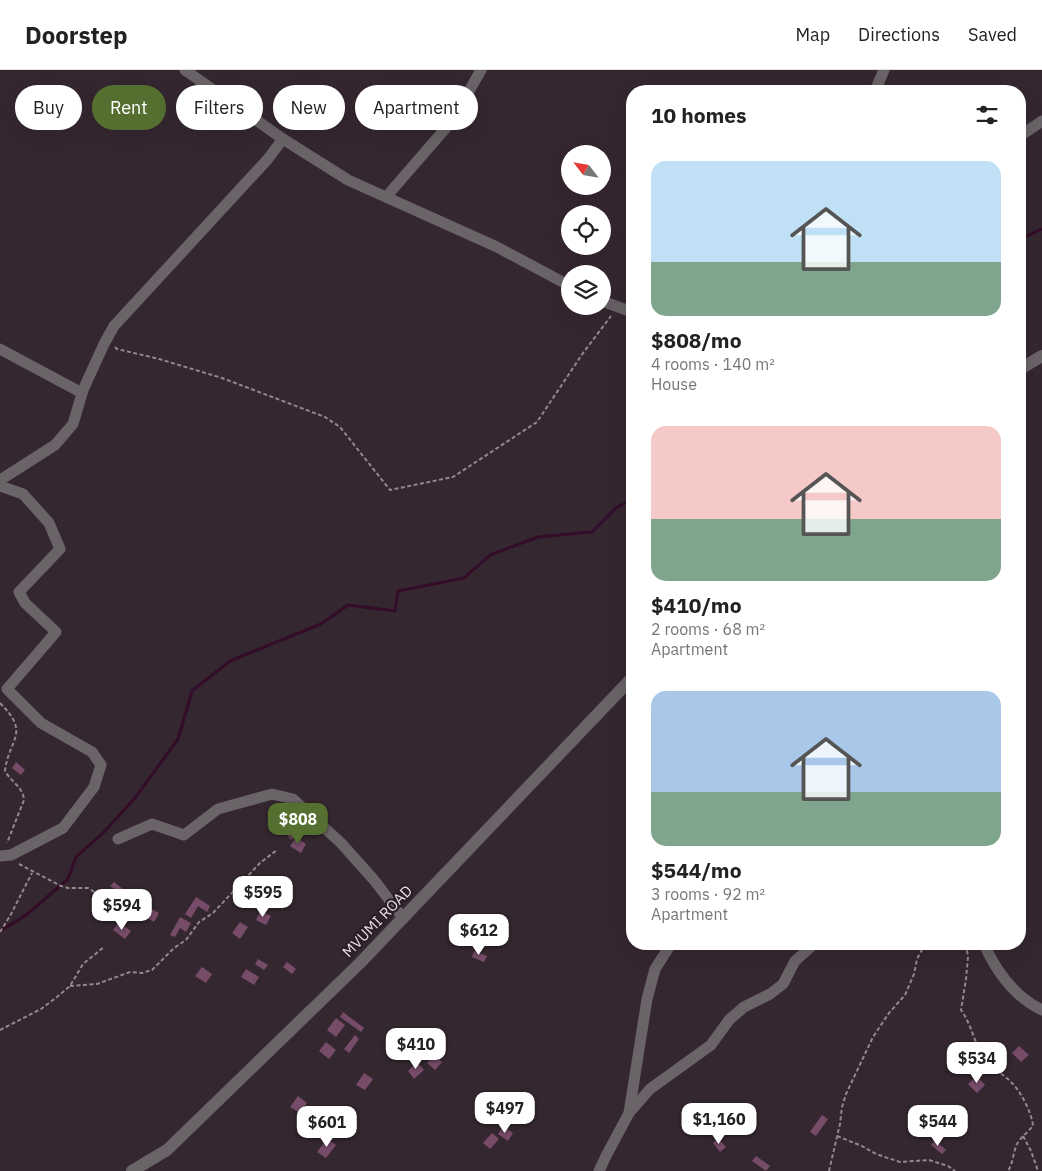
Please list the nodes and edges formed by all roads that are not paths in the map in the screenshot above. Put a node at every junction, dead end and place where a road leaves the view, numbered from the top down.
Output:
1 (185, 70) edge
2 (481, 70) edge
3 (884, 70) edge
4 (878, 85) edge
5 (1042, 121) edge
6 (1026, 132) edge
7 (283, 139) junction
8 (386, 197) junction
9 (561, 281) edge
10 (611, 304) edge
11 (626, 310) edge
12 (0, 349) edge
13 (1042, 356) edge
14 (1026, 365) edge
15 (82, 393) junction
16 (0, 480) edge
17 (0, 486) edge
18 (626, 684) edge
19 (118, 840) dead end
20 (2, 852) edge
21 (403, 918) junction
22 (667, 950) edge
23 (807, 950) edge
24 (987, 950) edge
25 (1042, 1010) edge
26 (629, 1113) junction
27 (132, 1171) edge
28 (599, 1171) edge

1 - 7 street
2 - 8 street
3 - 4 street
5 - 6 street
7 - 8 street
7 - 15 street
8 - 9 street
10 - 11 street
12 - 15 street
13 - 14 street
15 - 16 street
17 - 20 street
18 - 21 street, MVUMI ROAD
19 - 21 street
21 - 27 street, MVUMI ROAD
22 - 26 street
23 - 26 street
24 - 25 street
26 - 28 street

